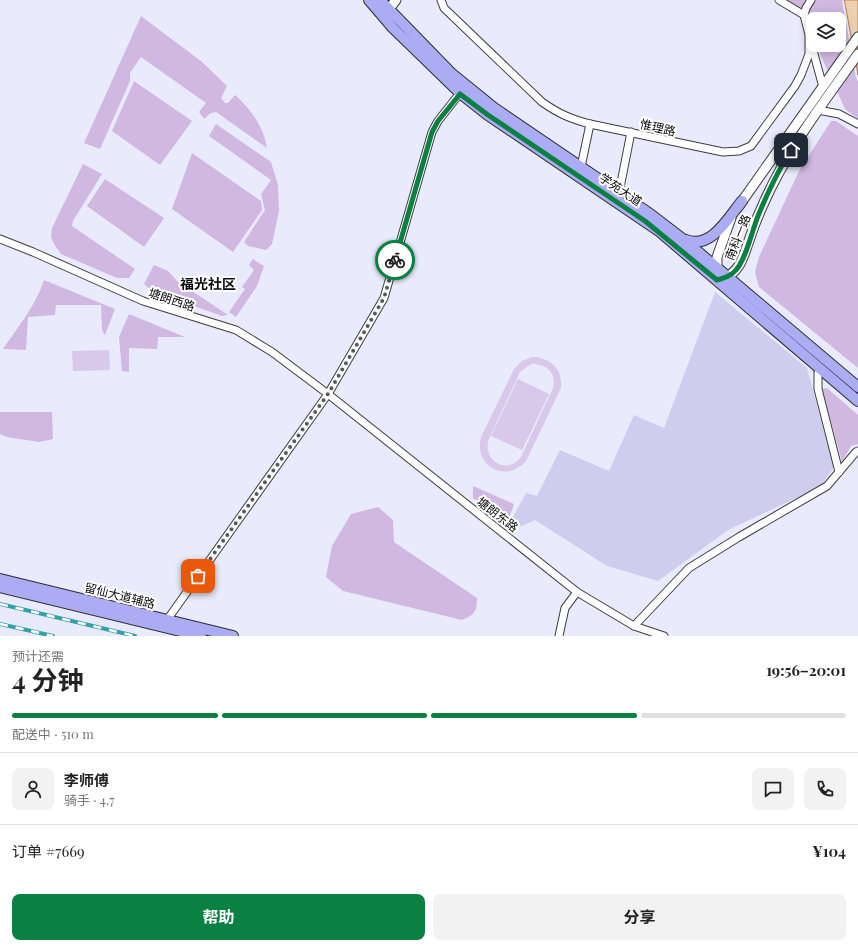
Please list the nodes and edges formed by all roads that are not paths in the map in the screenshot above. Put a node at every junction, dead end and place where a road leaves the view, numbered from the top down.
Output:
1 (369, 0) edge
2 (396, 0) edge
3 (441, 0) edge
4 (779, 0) edge
5 (812, 0) edge
6 (382, 6) edge
7 (804, 15) junction
8 (806, 23) edge
9 (858, 37) edge
10 (808, 52) edge
11 (814, 52) edge
12 (858, 54) edge
13 (824, 85) junction
14 (460, 94) junction
15 (818, 110) junction
16 (590, 124) junction
17 (858, 124) edge
18 (631, 132) junction
19 (581, 168) junction
20 (619, 193) junction
21 (742, 201) junction
22 (0, 239) edge
23 (684, 240) junction
24 (717, 267) junction
25 (728, 276) junction
26 (717, 280) junction
27 (820, 368) junction
28 (858, 387) edge
29 (328, 394) junction
30 (858, 401) edge
31 (858, 451) edge
32 (839, 472) junction
33 (0, 579) edge
34 (0, 587) edge
35 (577, 592) junction
36 (167, 620) junction
37 (634, 626) junction
38 (201, 636) edge
39 (233, 636) edge
40 (559, 636) edge
41 (664, 636) edge

1 - 6 main road, 学苑大道
2 - 6 street
3 - 16 street, 惟理路
4 - 7 street
5 - 7 street
6 - 14 main road, 学苑大道
6 - 19 main road, 学苑大道
7 - 8 street, 惟理路
9 - 13 street, 南科一路
10 - 18 street, 惟理路
11 - 13 street
12 - 15 street, 南科一路
13 - 21 street, 南科一路
14 - 26 main road, 学苑大道
14 - 29 street
15 - 17 street
15 - 25 street, 南科一路
16 - 18 street, 惟理路
16 - 19 street
18 - 20 street
19 - 20 main road, 学苑大道
20 - 23 main road, 学苑大道
21 - 23 main road
21 - 24 street, 南科一路
22 - 29 street, 塘朗西路
23 - 24 main road, 学苑大道
24 - 25 main road, 学苑大道
24 - 26 street, 南科一路
25 - 26 street, 南科一路
25 - 28 main road, 学苑大道
26 - 27 main road, 学苑大道
27 - 30 main road, 学苑大道
27 - 32 street
29 - 35 street, 塘朗东路
29 - 36 street
31 - 32 street
32 - 37 street
33 - 36 main road, 留仙大道辅路
34 - 38 main road, 留仙大道辅路
35 - 37 street, 塘朗东路
35 - 40 street
36 - 39 main road, 留仙大道辅路
37 - 41 street, 塘朗东路

